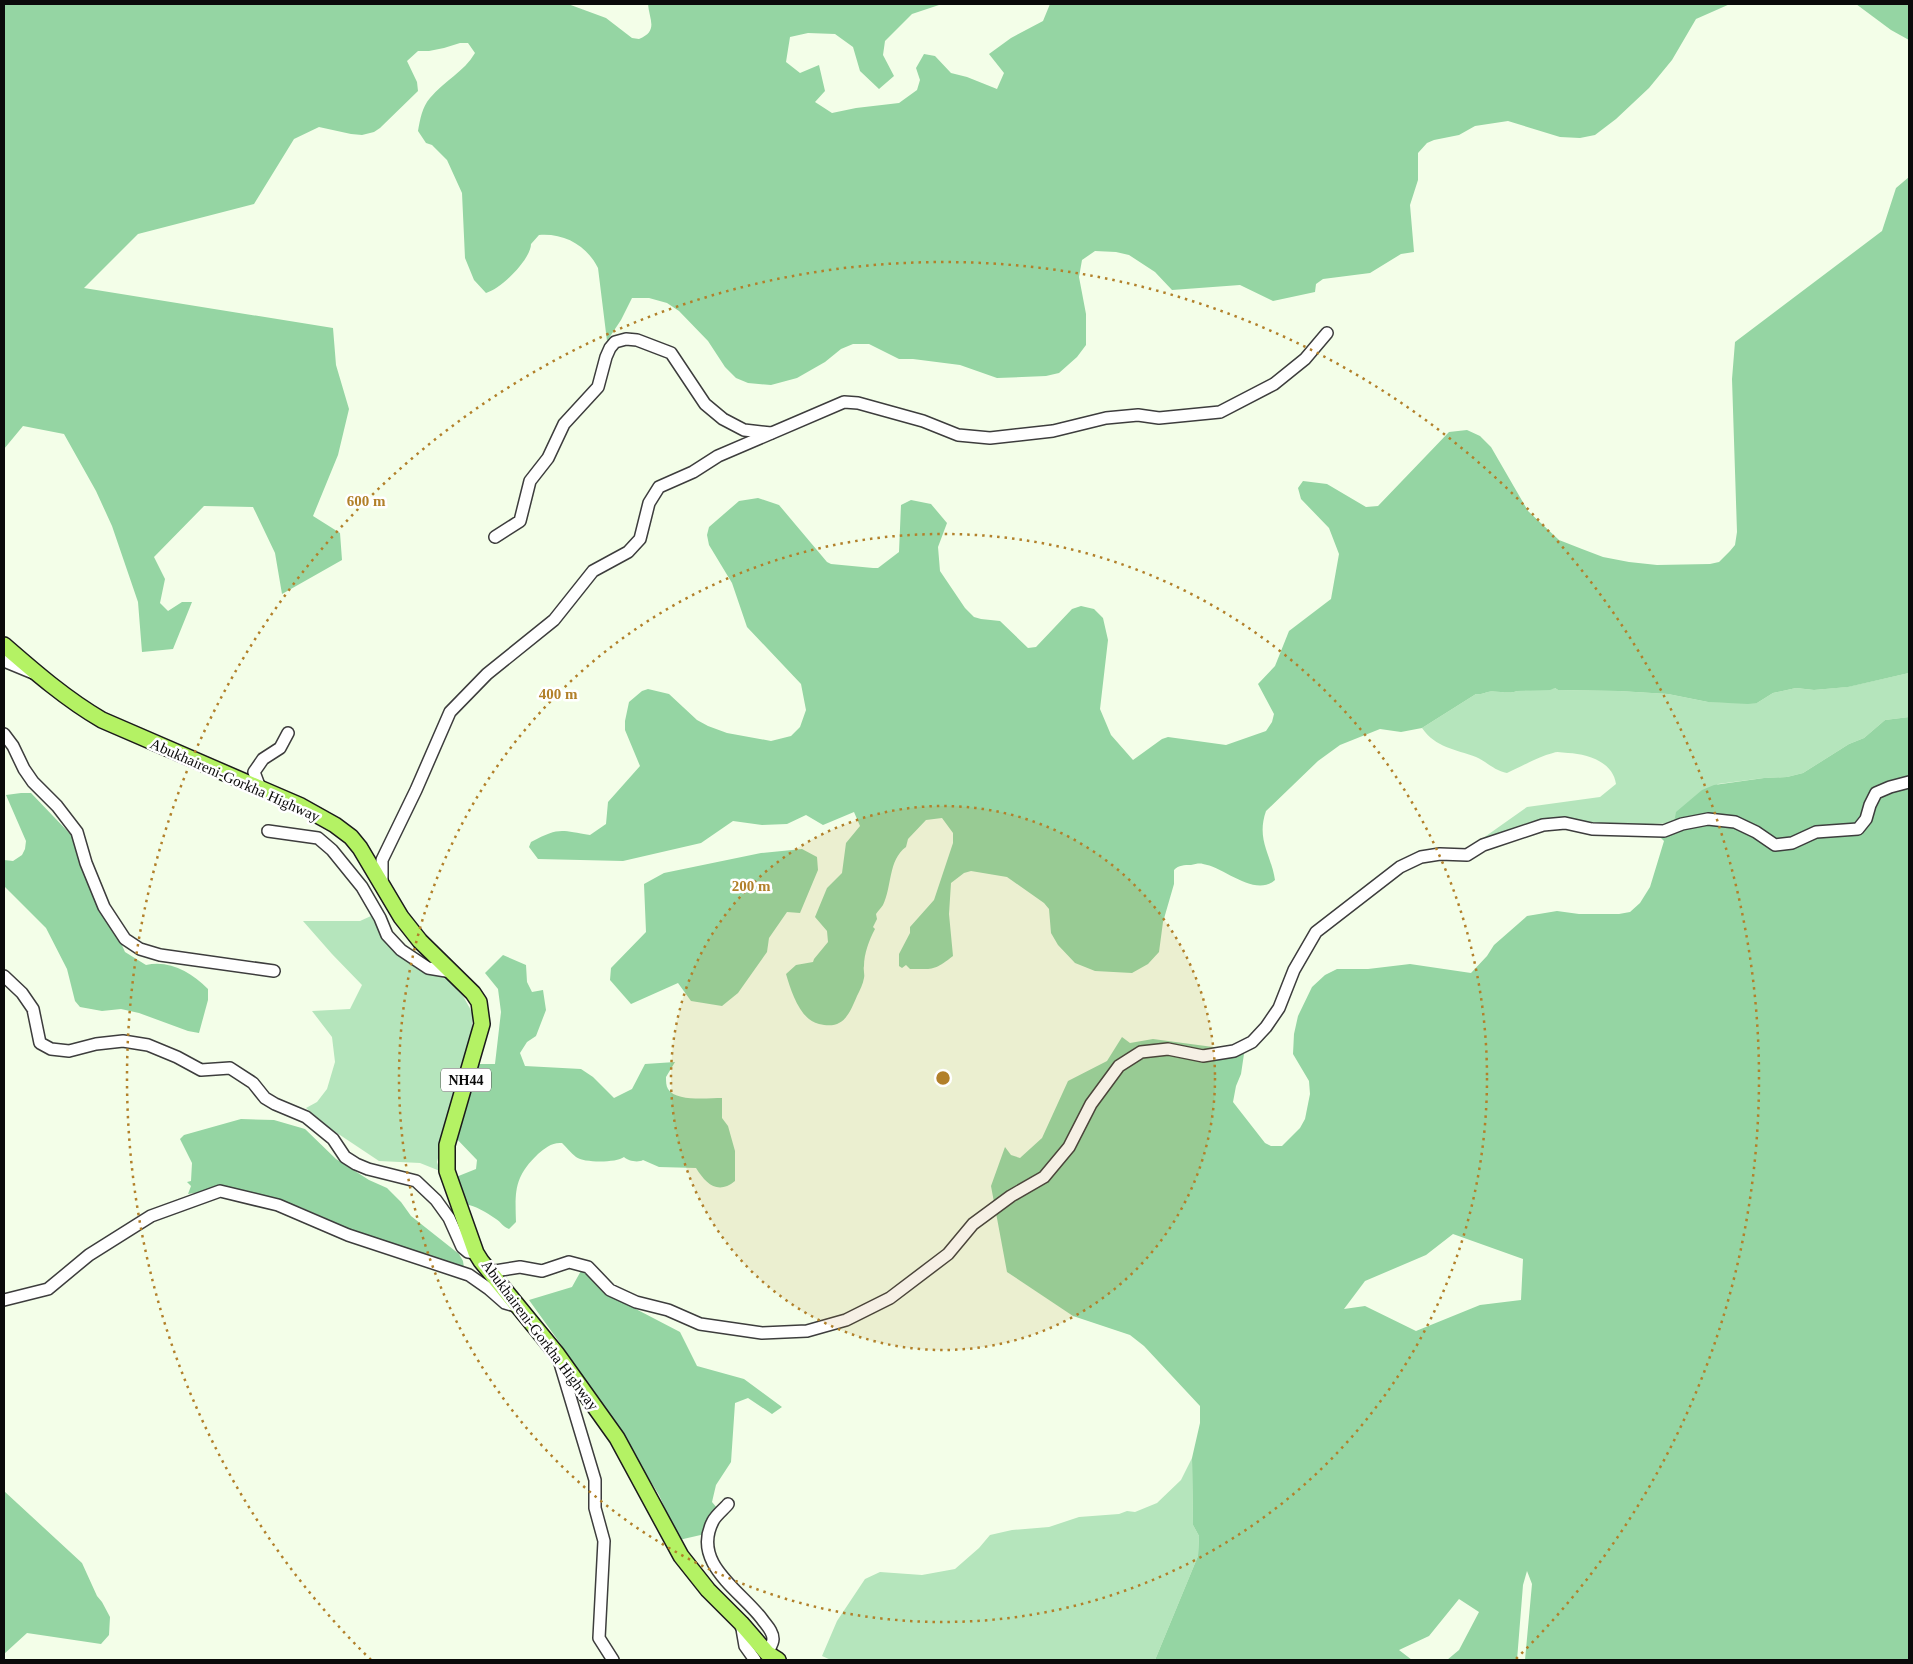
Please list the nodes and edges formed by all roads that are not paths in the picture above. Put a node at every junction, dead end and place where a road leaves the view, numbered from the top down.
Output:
1 (1327, 333) dead end
2 (771, 433) junction
3 (495, 537) dead end
4 (4, 645) edge
5 (4, 661) edge
6 (37, 674) junction
7 (288, 733) dead end
8 (4, 734) edge
9 (1909, 782) edge
10 (260, 788) junction
11 (268, 831) dead end
12 (382, 886) junction
13 (274, 971) dead end
14 (453, 972) junction
15 (4, 976) edge
16 (476, 1253) junction
17 (489, 1272) junction
18 (4, 1300) edge
19 (519, 1307) junction
20 (557, 1354) junction
21 (728, 1504) dead end
22 (767, 1658) edge
23 (614, 1660) edge

1 - 2 street
2 - 3 street
2 - 12 street
4 - 6 main road, Abukhaireni-Gorkha Highway / NH44
5 - 6 street
6 - 10 main road, Abukhaireni-Gorkha Highway / NH44
7 - 10 street
8 - 13 street
9 - 17 street
10 - 12 main road, Abukhaireni-Gorkha Highway / NH44
11 - 14 street
12 - 14 main road, Abukhaireni-Gorkha Highway / NH44
14 - 16 main road, Abukhaireni-Gorkha Highway / NH44
15 - 16 street
16 - 17 main road, Abukhaireni-Gorkha Highway / NH44
17 - 19 main road, Abukhaireni-Gorkha Highway / NH44
18 - 19 street
19 - 20 main road, Abukhaireni-Gorkha Highway / NH44
20 - 22 main road, Abukhaireni-Gorkha Highway / NH44
20 - 23 street
21 - 22 street

